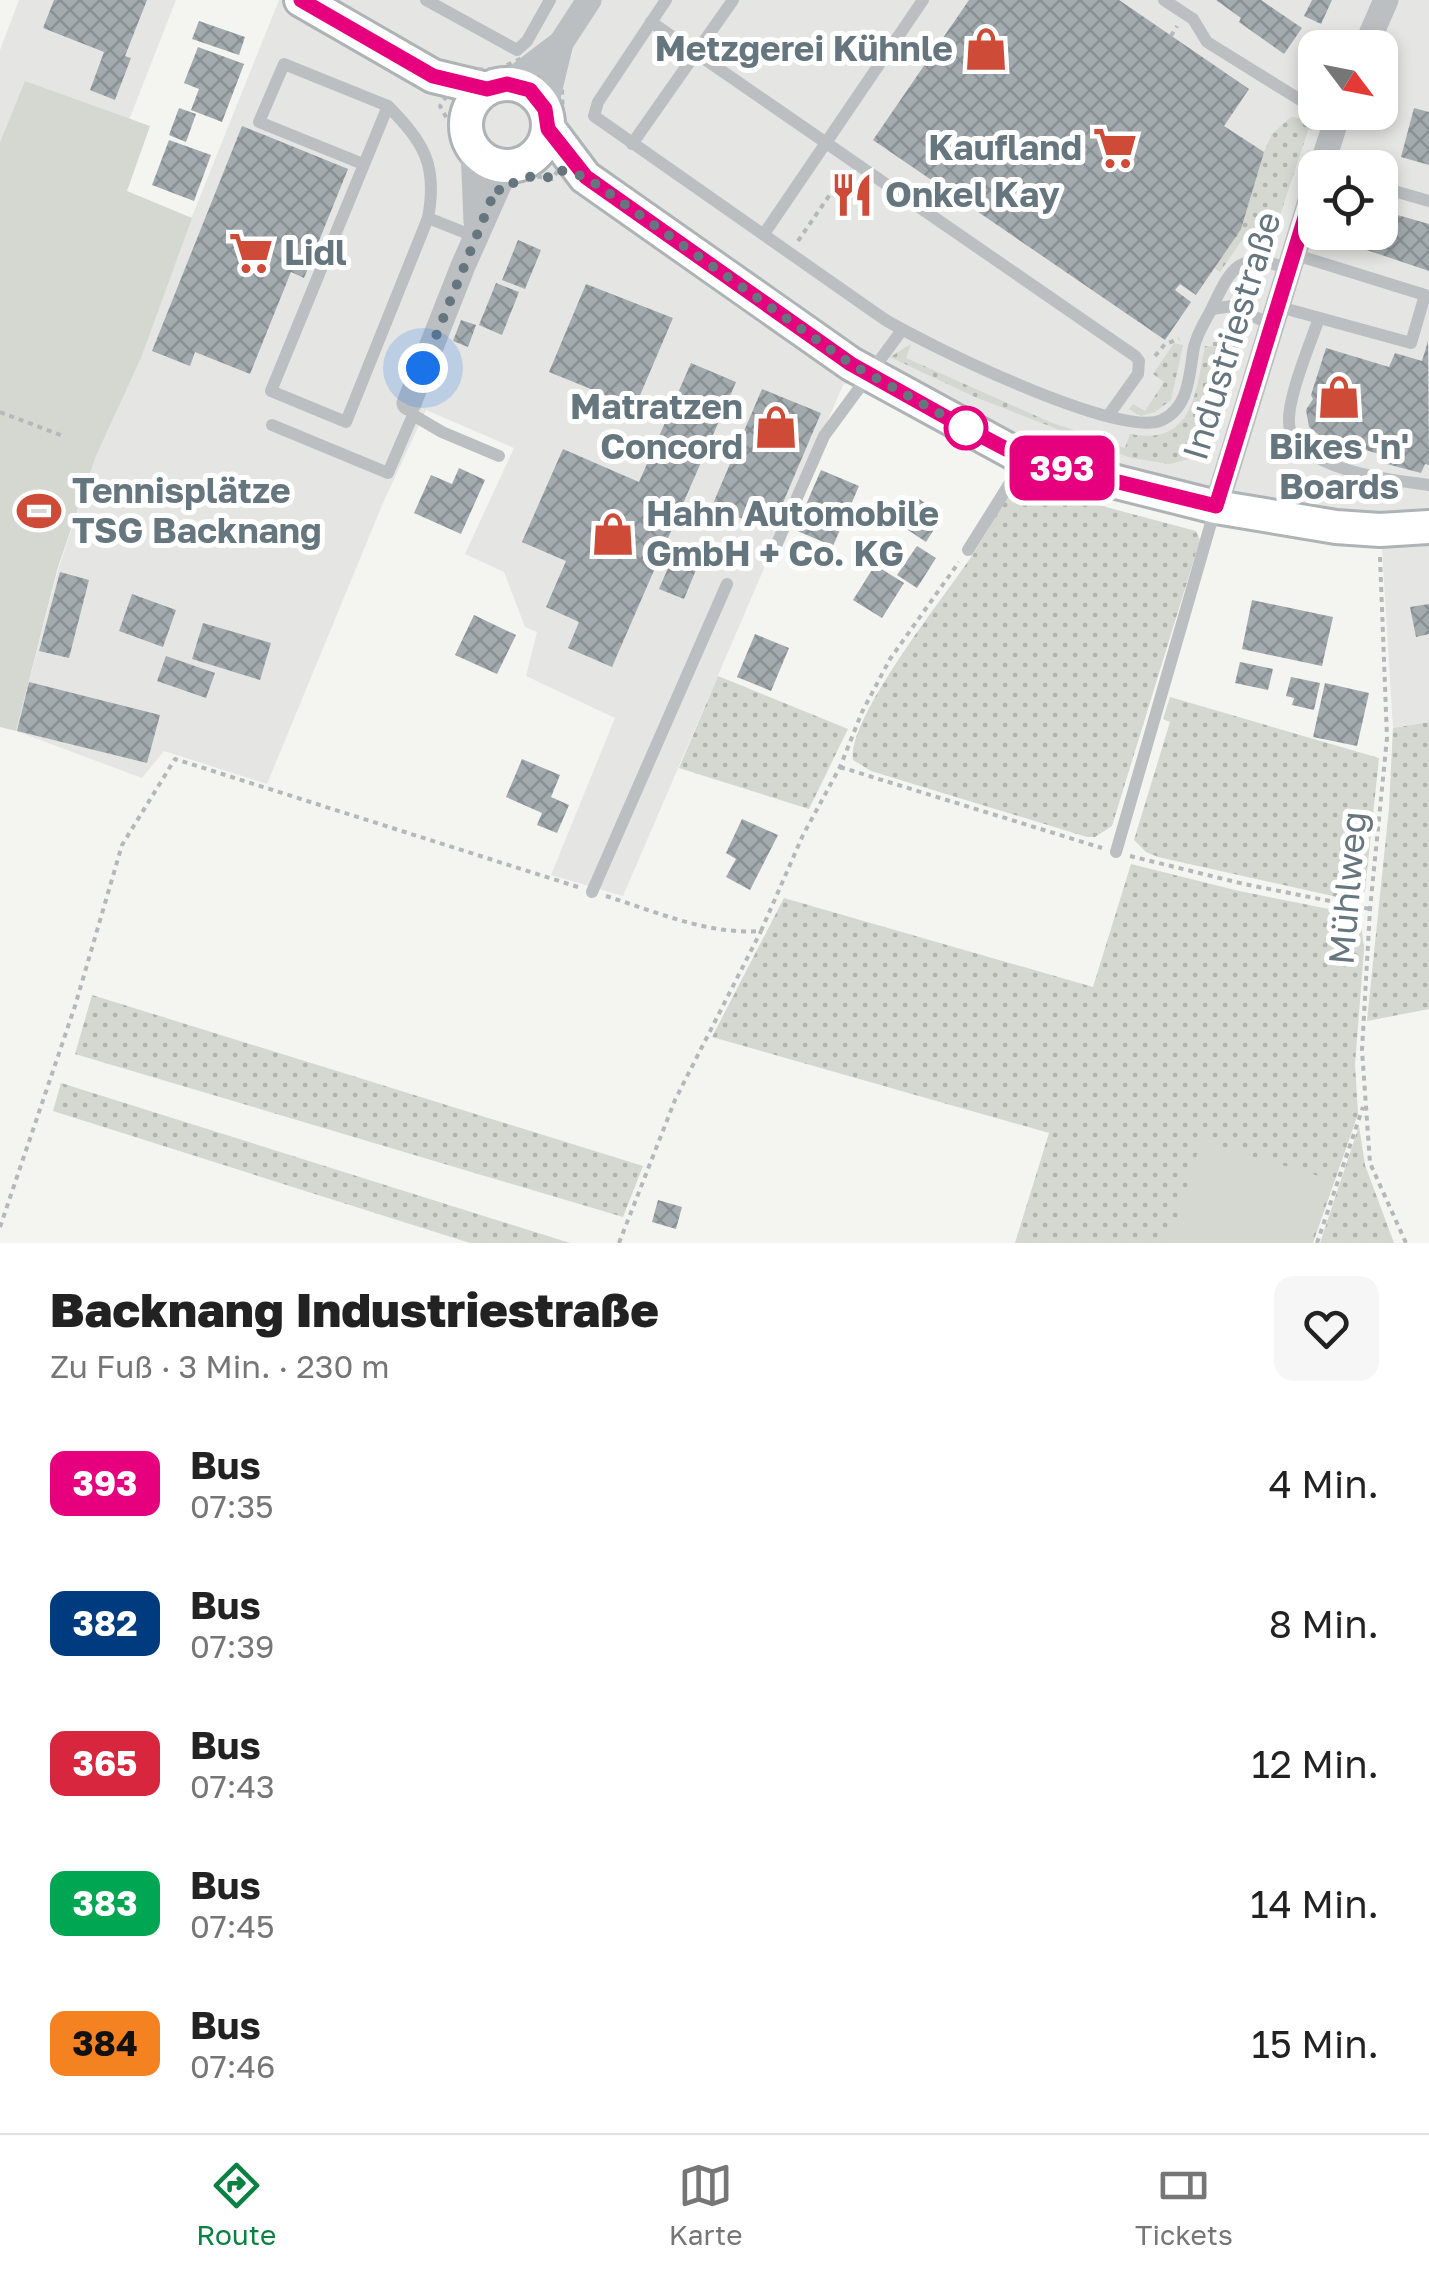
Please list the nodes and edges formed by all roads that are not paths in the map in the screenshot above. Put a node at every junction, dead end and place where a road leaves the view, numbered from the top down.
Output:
1 (302, 0) edge
2 (426, 0) edge
3 (550, 0) edge
4 (589, 0) edge
5 (666, 0) edge
6 (733, 0) edge
7 (923, 0) edge
8 (1164, 0) edge
9 (1386, 0) edge
10 (652, 22) junction
11 (1372, 30) edge
12 (695, 54) junction
13 (545, 95) junction
14 (1298, 96) edge
15 (467, 100) junction
16 (388, 106) junction
17 (632, 144) junction
18 (826, 144) junction
19 (363, 164) junction
20 (571, 167) junction
21 (501, 175) junction
22 (1398, 192) edge
23 (1429, 201) edge
24 (428, 218) junction
25 (764, 234) junction
26 (476, 237) junction
27 (1298, 237) edge
28 (1290, 262) junction
29 (1212, 308) junction
30 (1273, 315) junction
31 (1319, 318) junction
32 (902, 330) junction
33 (870, 374) junction
34 (411, 408) junction
35 (1108, 416) junction
36 (272, 425) dead end
37 (499, 456) dead end
38 (1025, 459) junction
39 (1429, 485) edge
40 (1216, 506) junction
41 (1429, 526) edge
42 (968, 550) road end
43 (772, 555) dead end
44 (727, 584) dead end
45 (1116, 852) road end
46 (592, 892) road end

1 - 15 street
2 - 3 lane
4 - 13 street
5 - 10 lane
6 - 12 lane
7 - 18 lane
8 - 14 lane
9 - 11 street
10 - 12 lane
10 - 17 lane
12 - 17 lane
12 - 18 lane
13 - 15 street
13 - 20 street
13 - 21 street
15 - 21 street
16 - 19 lane
16 - 19 lane
16 - 24 lane
17 - 25 lane
18 - 25 lane
18 - 35 lane
19 - 24 lane
20 - 21 street
20 - 33 street
21 - 26 street
22 - 23 lane
24 - 26 lane
25 - 32 lane
26 - 34 street
27 - 28 street, Industriestraße
28 - 29 lane
28 - 30 street, Industriestraße
28 - 31 lane
29 - 30 lane
29 - 35 lane
30 - 31 lane
30 - 40 street, Industriestraße
31 - 39 lane
32 - 33 lane
32 - 35 lane
33 - 38 street
33 - 43 lane
34 - 36 lane
34 - 37 lane
38 - 40 street
38 - 42 lane
40 - 41 street
40 - 45 lane
44 - 46 lane

